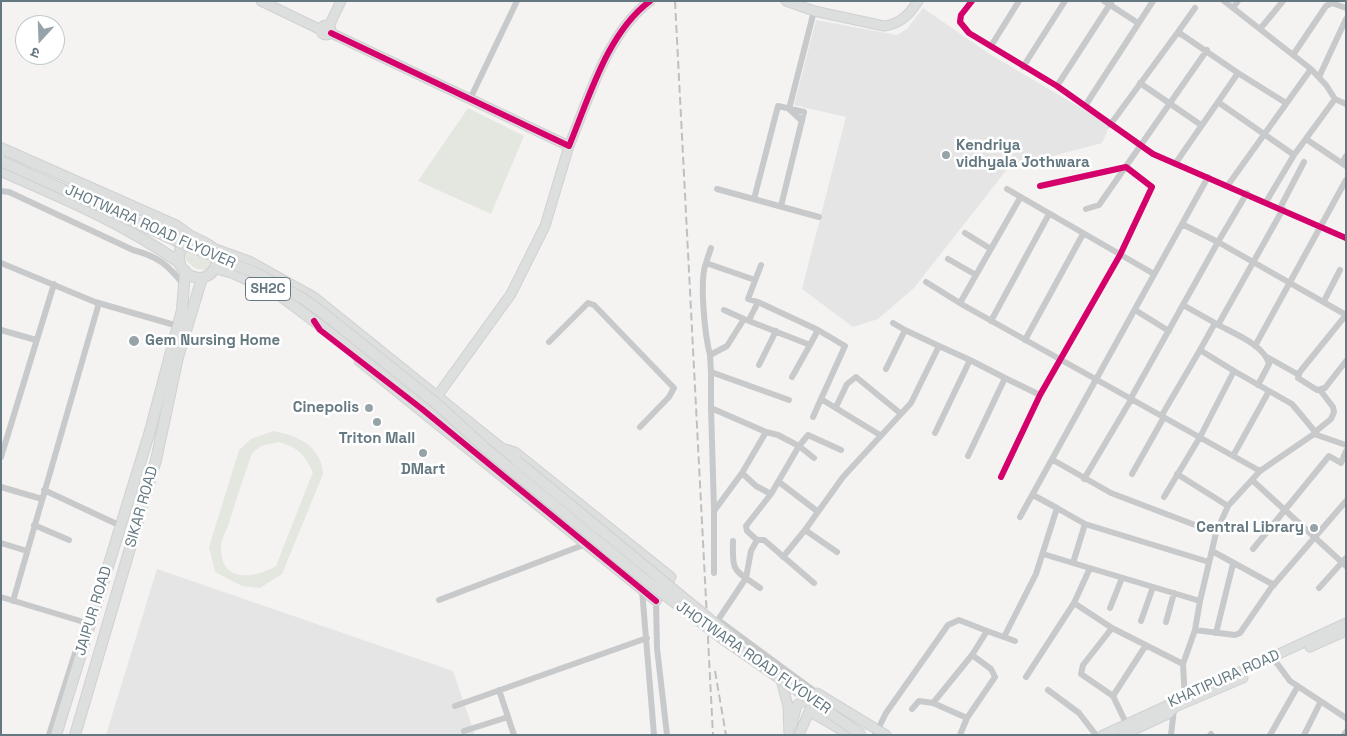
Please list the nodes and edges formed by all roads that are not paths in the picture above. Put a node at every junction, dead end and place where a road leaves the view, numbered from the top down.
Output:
1 (260, 1) edge
2 (340, 1) edge
3 (517, 1) edge
4 (650, 1) edge
5 (786, 1) edge
6 (918, 1) edge
7 (972, 1) edge
8 (1019, 1) edge
9 (1065, 1) edge
10 (1153, 1) edge
11 (1224, 1) edge
12 (1238, 1) edge
13 (1283, 1) edge
14 (1108, 3) edge
15 (1195, 8) dead end
16 (1233, 8) junction
17 (1346, 8) edge
18 (814, 11) junction
19 (1346, 19) edge
20 (1138, 23) junction
21 (327, 29) junction
22 (1260, 29) junction
23 (1178, 32) junction
24 (990, 46) junction
25 (1207, 50) junction
26 (1293, 55) junction
27 (1023, 66) junction
28 (1311, 69) junction
29 (1238, 73) junction
30 (1319, 77) junction
31 (1140, 83) junction
32 (1056, 86) junction
33 (470, 99) junction
34 (1335, 99) junction
35 (1218, 102) junction
36 (1168, 103) junction
37 (1286, 104) junction
38 (1346, 104) edge
39 (1085, 106) junction
40 (789, 108) junction
41 (1110, 125) junction
42 (1201, 125) junction
43 (1264, 135) junction
44 (1306, 139) junction
45 (1140, 145) junction
46 (569, 146) junction
47 (1, 148) edge
48 (1294, 155) junction
49 (1346, 156) edge
50 (1, 160) edge
51 (1304, 162) dead end
52 (1175, 164) junction
53 (1344, 164) edge
54 (1126, 167) junction
55 (1, 171) edge
56 (1208, 177) junction
57 (1346, 180) edge
58 (1228, 185) junction
59 (1040, 186) dead end
60 (717, 189) dead end
61 (1007, 189) dead end
62 (1, 191) edge
63 (1247, 193) junction
64 (1020, 198) junction
65 (754, 199) junction
66 (1266, 202) junction
67 (781, 206) junction
68 (1282, 208) junction
69 (1086, 210) dead end
70 (1049, 214) junction
71 (819, 217) dead end
72 (1182, 224) junction
73 (1322, 226) junction
74 (965, 233) dead end
75 (1083, 234) junction
76 (1345, 236) edge
77 (196, 239) junction
78 (1218, 242) junction
79 (711, 248) dead end
80 (214, 249) junction
81 (991, 250) junction
82 (1120, 255) junction
83 (948, 259) dead end
84 (1252, 262) junction
85 (1, 263) edge
86 (706, 263) junction
87 (761, 265) dead end
88 (182, 267) junction
89 (215, 268) junction
90 (1340, 270) dead end
91 (1154, 274) junction
92 (976, 275) junction
93 (202, 278) junction
94 (755, 280) junction
95 (926, 282) dead end
96 (1289, 283) junction
97 (54, 284) junction
98 (184, 285) junction
99 (1324, 301) junction
100 (758, 302) junction
101 (98, 303) junction
102 (960, 303) junction
103 (1184, 305) junction
104 (724, 310) dead end
105 (1135, 310) junction
106 (1346, 315) edge
107 (747, 319) junction
108 (314, 321) junction
109 (991, 321) junction
110 (893, 323) dead end
111 (1216, 324) junction
112 (178, 326) junction
113 (1, 330) edge
114 (818, 330) junction
115 (905, 330) junction
116 (776, 331) junction
117 (1169, 331) junction
118 (36, 340) junction
119 (1025, 340) junction
120 (549, 342) dead end
121 (810, 345) junction
122 (939, 346) junction
123 (1255, 346) junction
124 (1200, 350) junction
125 (710, 355) junction
126 (1265, 356) junction
127 (970, 360) junction
128 (1060, 360) junction
129 (1346, 361) edge
130 (759, 365) dead end
131 (886, 369) dead end
132 (1234, 371) junction
133 (711, 372) junction
134 (1298, 375) junction
135 (792, 377) dead end
136 (1004, 378) junction
137 (1097, 380) junction
138 (1258, 385) junction
139 (1320, 390) junction
140 (1269, 391) junction
141 (438, 395) junction
142 (1040, 395) junction
143 (1131, 398) junction
144 (821, 399) junction
145 (789, 400) dead end
146 (836, 407) junction
147 (711, 408) junction
148 (900, 413) junction
149 (1163, 416) junction
150 (813, 417) dead end
151 (640, 427) dead end
152 (766, 432) junction
153 (936, 433) dead end
154 (1316, 433) junction
155 (880, 435) junction
156 (1200, 437) junction
157 (1346, 445) edge
158 (799, 446) junction
159 (484, 447) junction
160 (500, 447) junction
161 (841, 450) dead end
162 (1346, 451) edge
163 (968, 456) dead end
164 (1233, 456) junction
165 (1, 457) edge
166 (814, 458) dead end
167 (1053, 460) junction
168 (1260, 472) junction
169 (742, 473) junction
170 (1132, 474) dead end
171 (1177, 474) junction
172 (1001, 477) dead end
173 (1084, 479) junction
174 (1252, 480) junction
175 (779, 482) junction
176 (1, 487) edge
177 (44, 490) junction
178 (771, 494) junction
179 (1033, 495) junction
180 (1164, 497) dead end
181 (42, 499) junction
182 (1346, 501) edge
183 (1228, 506) junction
184 (1057, 508) junction
185 (1286, 510) junction
186 (714, 511) junction
187 (817, 511) junction
188 (1020, 517) dead end
189 (1086, 524) junction
190 (34, 525) junction
191 (121, 526) junction
192 (805, 530) junction
193 (1216, 533) junction
194 (1315, 536) junction
195 (70, 540) dead end
196 (757, 540) junction
197 (733, 541) dead end
198 (1, 543) edge
199 (586, 544) junction
200 (1253, 549) dead end
201 (27, 551) junction
202 (1212, 551) junction
203 (837, 552) dead end
204 (1043, 554) junction
205 (783, 557) junction
206 (1072, 562) junction
207 (1209, 562) junction
208 (1345, 562) edge
209 (1233, 564) junction
210 (1090, 568) junction
211 (714, 573) dead end
212 (746, 578) junction
213 (1122, 578) junction
214 (814, 583) dead end
215 (1274, 585) junction
216 (1153, 587) junction
217 (760, 588) dead end
218 (1319, 588) dead end
219 (642, 590) junction
220 (1174, 593) junction
221 (1, 597) edge
222 (439, 600) dead end
223 (13, 601) junction
224 (656, 601) junction
225 (1200, 601) junction
226 (1074, 603) junction
227 (1110, 608) dead end
228 (1141, 621) dead end
229 (1166, 622) dead end
230 (87, 623) junction
231 (1346, 623) edge
232 (1112, 628) junction
233 (1194, 630) junction
234 (987, 631) junction
235 (1346, 631) edge
236 (1216, 633) junction
237 (1004, 637) junction
238 (647, 638) junction
239 (1015, 640) dead end
240 (1146, 645) junction
241 (657, 648) junction
242 (647, 650) junction
243 (972, 655) junction
244 (1276, 662) junction
245 (1183, 664) junction
246 (1026, 677) dead end
247 (782, 680) junction
248 (1298, 686) junction
249 (499, 690) junction
250 (1048, 690) dead end
251 (813, 696) junction
252 (1113, 696) junction
253 (1186, 701) junction
254 (933, 703) junction
255 (1320, 703) junction
256 (455, 706) dead end
257 (1170, 708) junction
258 (912, 709) dead end
259 (809, 711) junction
260 (508, 718) junction
261 (967, 718) junction
262 (1346, 718) edge
263 (1126, 723) junction
264 (464, 730) dead end
265 (789, 733) edge
266 (875, 733) edge
267 (50, 735) edge
268 (56, 735) edge
269 (75, 735) edge
270 (514, 735) edge
271 (654, 735) edge
272 (667, 735) edge
273 (799, 735) edge
274 (850, 735) edge
275 (862, 735) edge
276 (886, 735) edge
277 (960, 735) edge
278 (1096, 735) edge
279 (1102, 735) edge
280 (1112, 735) edge
281 (1123, 735) edge
282 (1171, 735) edge
283 (1270, 735) edge
284 (1304, 735) edge

1 - 21 street
2 - 21 street
3 - 33 street
4 - 46 street
5 - 18 street
6 - 18 street
7 - 24 street
8 - 24 street
9 - 27 street
10 - 20 street
11 - 16 street
12 - 16 street
13 - 22 street
14 - 20 street
14 - 32 street
15 - 23 street
16 - 22 street
17 - 26 street
18 - 40 street
19 - 30 street
20 - 39 street
21 - 33 street
22 - 26 street
23 - 25 street
23 - 31 street
24 - 27 street
25 - 29 street
25 - 36 street
26 - 28 street
27 - 32 street
28 - 30 street
28 - 37 street
29 - 35 street
29 - 37 street
30 - 34 street
31 - 36 street
31 - 41 street
32 - 39 street
33 - 46 street
34 - 38 street
34 - 44 street
35 - 42 street
35 - 43 street
36 - 42 street
36 - 45 street
37 - 43 street
39 - 41 street
40 - 65 street
40 - 67 street
41 - 45 street
42 - 52 street
43 - 48 street
43 - 58 street
44 - 48 street
44 - 53 street
45 - 52 street
45 - 54 street
46 - 141 street
47 - 77 main road
48 - 66 street
49 - 53 street
50 - 159 main road, JHOTWARA ROAD FLYOVER, bridge
51 - 68 street
52 - 56 street
54 - 59 street
54 - 69 street
54 - 82 street
55 - 88 main road
56 - 58 street
56 - 72 street
57 - 73 street
58 - 63 street
60 - 65 street
61 - 64 street
62 - 98 street
63 - 66 street
63 - 78 street
64 - 70 street
64 - 81 street
65 - 67 street
66 - 68 street
67 - 71 street
68 - 73 street
68 - 84 street
70 - 75 street
70 - 109 street
72 - 78 street
72 - 91 street
73 - 76 street
73 - 96 street
74 - 81 street
75 - 82 street
75 - 119 street
77 - 80 main road
77 - 88 main road
78 - 84 street
78 - 103 street
79 - 86 street
80 - 89 main road
80 - 141 main road, JHOTWARA ROAD FLYOVER
81 - 92 street
82 - 91 street
82 - 128 street
83 - 92 street
84 - 96 street
84 - 111 street
85 - 97 street
86 - 94 street
86 - 125 street
87 - 94 street
88 - 93 main road
88 - 98 main road
89 - 93 main road
89 - 108 main road, SH2C
90 - 99 street
91 - 105 street
92 - 102 street
93 - 269 main road, SIKAR ROAD
94 - 100 street
95 - 102 street
96 - 99 street
96 - 123 street
97 - 101 street
97 - 118 street
98 - 112 main road, JAIPUR ROAD
99 - 106 street
100 - 107 street
100 - 114 street
101 - 112 street
101 - 177 street
102 - 109 street
103 - 111 street
103 - 117 street
104 - 107 street
105 - 117 street
105 - 137 street
106 - 134 street
107 - 116 street
107 - 125 street
108 - 159 main road, JHOTWARA ROAD FLYOVER / SH2C
108 - 199 street
109 - 119 street
110 - 115 street
111 - 123 street
111 - 124 street
112 - 191 main road, JAIPUR ROAD
113 - 118 street
114 - 121 street
114 - 144 street
115 - 122 street
115 - 131 street
116 - 121 street
116 - 130 street
117 - 143 street
118 - 165 street
119 - 128 street
120 - 151 street
121 - 135 street
122 - 127 street
122 - 148 street
123 - 126 street
124 - 132 street
124 - 149 street
125 - 133 street
126 - 134 street
126 - 138 street
127 - 136 street
127 - 153 street
128 - 137 street
128 - 142 street
129 - 139 street
132 - 138 street
132 - 156 street
133 - 145 street
133 - 147 street
134 - 139 street
136 - 142 street
136 - 163 street
137 - 143 street
137 - 167 street
138 - 140 street
139 - 154 street
140 - 154 street
140 - 164 street
141 - 160 main road, JHOTWARA ROAD FLYOVER
142 - 172 street
143 - 149 street
143 - 173 street
144 - 146 street
144 - 150 street
146 - 148 street
146 - 155 street
147 - 152 street
147 - 186 street
148 - 155 street
149 - 156 street
149 - 170 street
152 - 158 street
152 - 169 street
154 - 157 street
154 - 168 street
155 - 187 street
156 - 164 street
156 - 171 street
158 - 161 street
158 - 166 street
158 - 175 street
159 - 247 main road, JHOTWARA ROAD FLYOVER, bridge
160 - 224 street
160 - 266 main road, JHOTWARA ROAD FLYOVER, bridge
162 - 185 street
164 - 168 street
167 - 173 street
167 - 179 street
168 - 174 street
169 - 178 street
169 - 186 street
171 - 180 street
171 - 183 street
173 - 193 street
174 - 183 street
174 - 185 street
175 - 178 street
175 - 187 street
176 - 181 street
177 - 181 street
177 - 191 street
178 - 196 street
179 - 184 street
179 - 188 street
181 - 190 street
182 - 194 street
183 - 193 street
184 - 189 street
184 - 204 street
185 - 194 street
185 - 200 street
186 - 211 street
187 - 192 street
189 - 206 street
189 - 207 street
190 - 195 street
190 - 201 street
191 - 230 main road, JAIPUR ROAD
192 - 203 street
192 - 205 street
193 - 202 street
194 - 208 street
194 - 215 street
196 - 205 street
196 - 212 street
197 - 212 street
198 - 201 street
199 - 219 street
199 - 222 street
201 - 223 street
202 - 207 street
202 - 209 street
204 - 206 street
204 - 237 street
205 - 214 street
206 - 210 street
207 - 225 street
208 - 218 street
209 - 215 street
209 - 236 street
210 - 213 street
210 - 226 street
212 - 217 street
212 - 251 street
213 - 216 street
213 - 227 street
215 - 236 street
216 - 220 street
216 - 228 street
219 - 224 street
219 - 238 street
220 - 225 street
220 - 229 street
221 - 223 street
223 - 230 street
224 - 241 street
225 - 233 street
226 - 232 street
226 - 246 street
230 - 267 street
230 - 268 main road, JAIPUR ROAD
231 - 253 street, KHATIPURA ROAD
232 - 240 street
232 - 252 street
233 - 236 street
233 - 245 street
234 - 237 street
234 - 243 street
234 - 266 street
235 - 244 street
237 - 239 street
238 - 242 street
238 - 249 street
240 - 245 street
240 - 252 street
241 - 242 street
241 - 272 street
242 - 271 street
243 - 254 street
243 - 261 street
244 - 248 street
244 - 253 street
245 - 253 street
247 - 251 main road, JHOTWARA ROAD FLYOVER, bridge
247 - 265 street
248 - 255 street
248 - 283 street
249 - 256 street
249 - 260 street
250 - 278 street
251 - 259 street
251 - 265 street
251 - 266 street
251 - 275 main road, JHOTWARA ROAD FLYOVER, bridge
252 - 263 street
253 - 257 street
253 - 263 street, KHATIPURA ROAD
254 - 258 street
254 - 261 street
255 - 262 street
255 - 284 street
257 - 280 street
257 - 281 street
257 - 282 street
259 - 273 street
259 - 274 street
260 - 264 street
260 - 270 street
261 - 277 street
263 - 279 street, KHATIPURA ROAD
266 - 276 street

